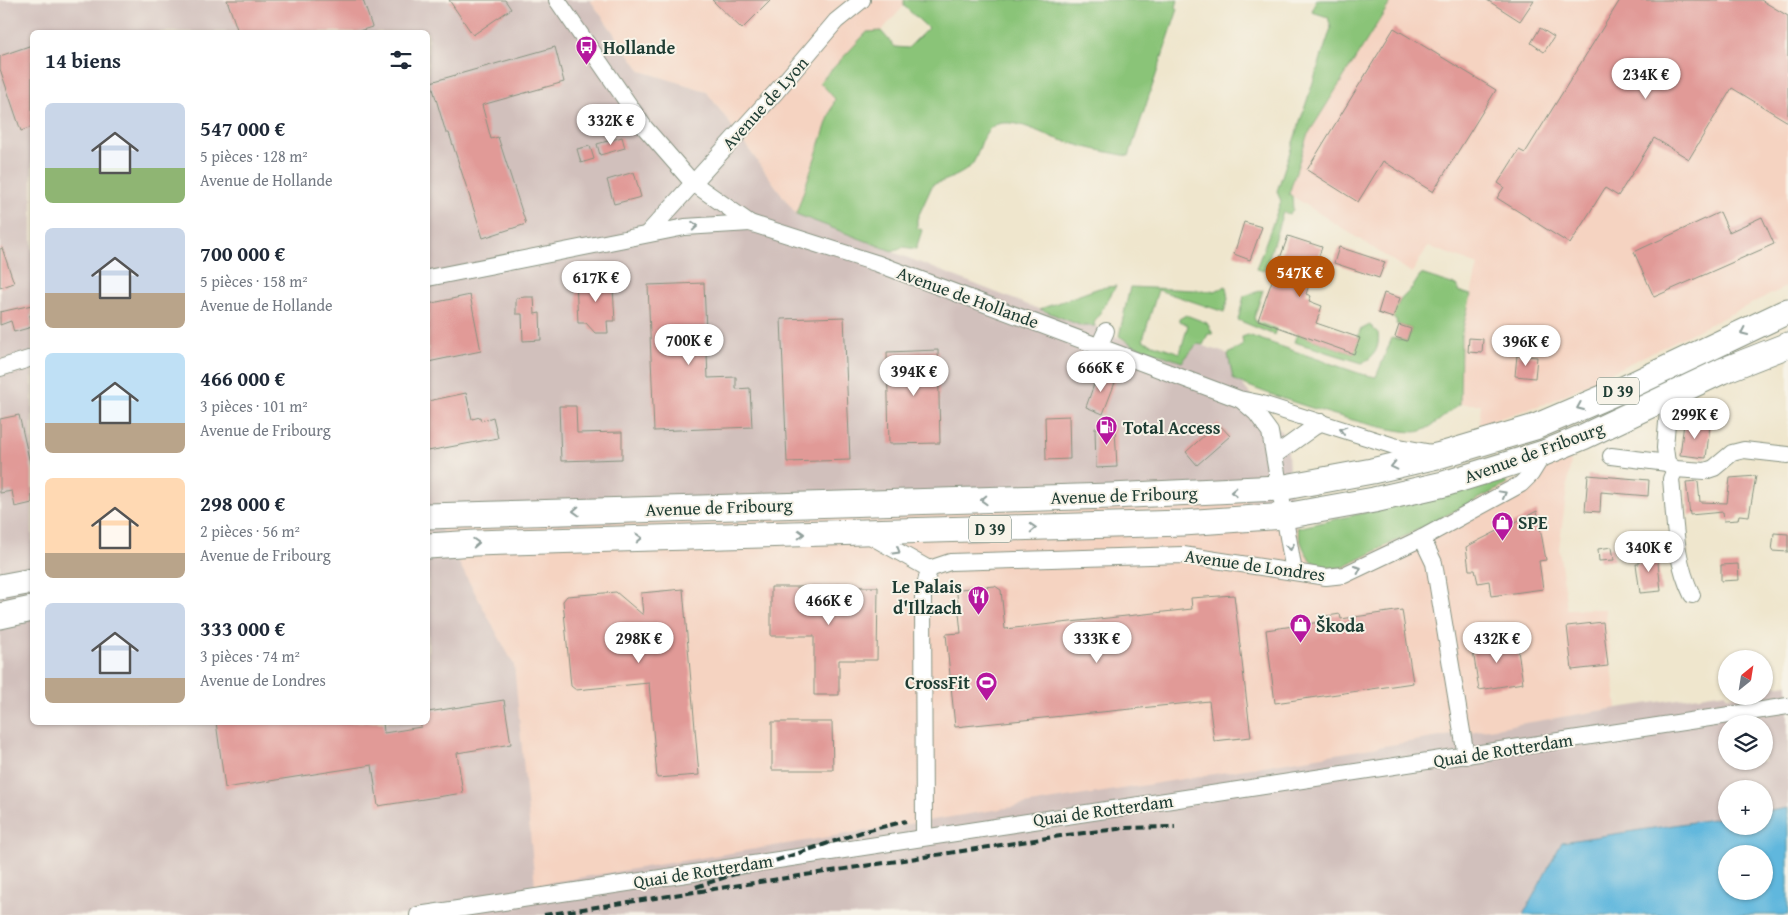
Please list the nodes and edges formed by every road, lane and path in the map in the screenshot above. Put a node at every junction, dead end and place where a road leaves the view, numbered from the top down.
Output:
1 (557, 0) edge
2 (844, 0) edge
3 (862, 0) edge
4 (836, 21) junction
5 (693, 183) junction
6 (750, 222) junction
7 (646, 234) junction
8 (430, 278) edge
9 (1788, 311) edge
10 (1106, 331) dead end
11 (1788, 345) edge
12 (1099, 346) junction
13 (30, 359) edge
14 (0, 368) edge
15 (1669, 397) junction
16 (1239, 399) junction
17 (1320, 422) junction
18 (1544, 453) junction
19 (1275, 455) junction
20 (1441, 455) junction
21 (1788, 455) edge
22 (1611, 456) dead end
23 (1671, 466) junction
24 (1280, 488) junction
25 (430, 516) edge
26 (1285, 516) junction
27 (865, 532) junction
28 (1422, 538) junction
29 (430, 546) edge
30 (928, 569) junction
31 (1294, 572) junction
32 (30, 581) edge
33 (0, 587) edge
34 (1692, 595) dead end
35 (30, 609) edge
36 (0, 616) edge
37 (1788, 706) edge
38 (1466, 756) junction
39 (924, 836) junction
40 (418, 915) edge

1 - 5 street, Avenue de Hollande
2 - 4 street, Avenue de Lyon
3 - 4 street, Avenue de Lyon
4 - 5 street, Avenue de Lyon
5 - 6 street, Avenue de Hollande
5 - 7 street
7 -> 6 street, Avenue de Hollande
6 - 12 street, Avenue de Hollande
7 - 8 street, Avenue de Hollande
9 -> 20 main road, Avenue de Fribourg / D 39
10 - 12 street
11 - 15 main road, Avenue de Fribourg / D 39
12 - 16 street, Avenue de Hollande
13 - 14 street
15 - 18 main road, Avenue de Fribourg / D 39
15 - 23 street
16 - 17 street, Avenue de Hollande
16 - 19 street, Avenue de Hollande
17 - 19 street
20 -> 17 street, Avenue de Hollande
18 - 26 main road, Avenue de Fribourg / D 39
28 -> 18 street, Avenue de Londres
19 - 24 street, Avenue de Hollande
20 -> 24 main road, Avenue de Fribourg / D 39
21 - 23 street
22 - 23 street
23 - 34 street
24 -> 25 main road, Avenue de Fribourg / D 39
24 - 26 street, Avenue de Hollande
27 -> 26 main road, Avenue de Fribourg / D 39
26 -> 31 street, Avenue de Hollande
29 -> 27 main road, Avenue de Fribourg / D 39
27 -> 30 street
31 -> 28 street, Avenue de Londres
28 - 38 street
30 - 31 street, Avenue de Londres
30 - 39 street
32 - 33 main road
35 - 36 main road
37 - 38 street, Quai de Rotterdam
38 - 39 street, Quai de Rotterdam
39 - 40 street, Quai de Rotterdam

